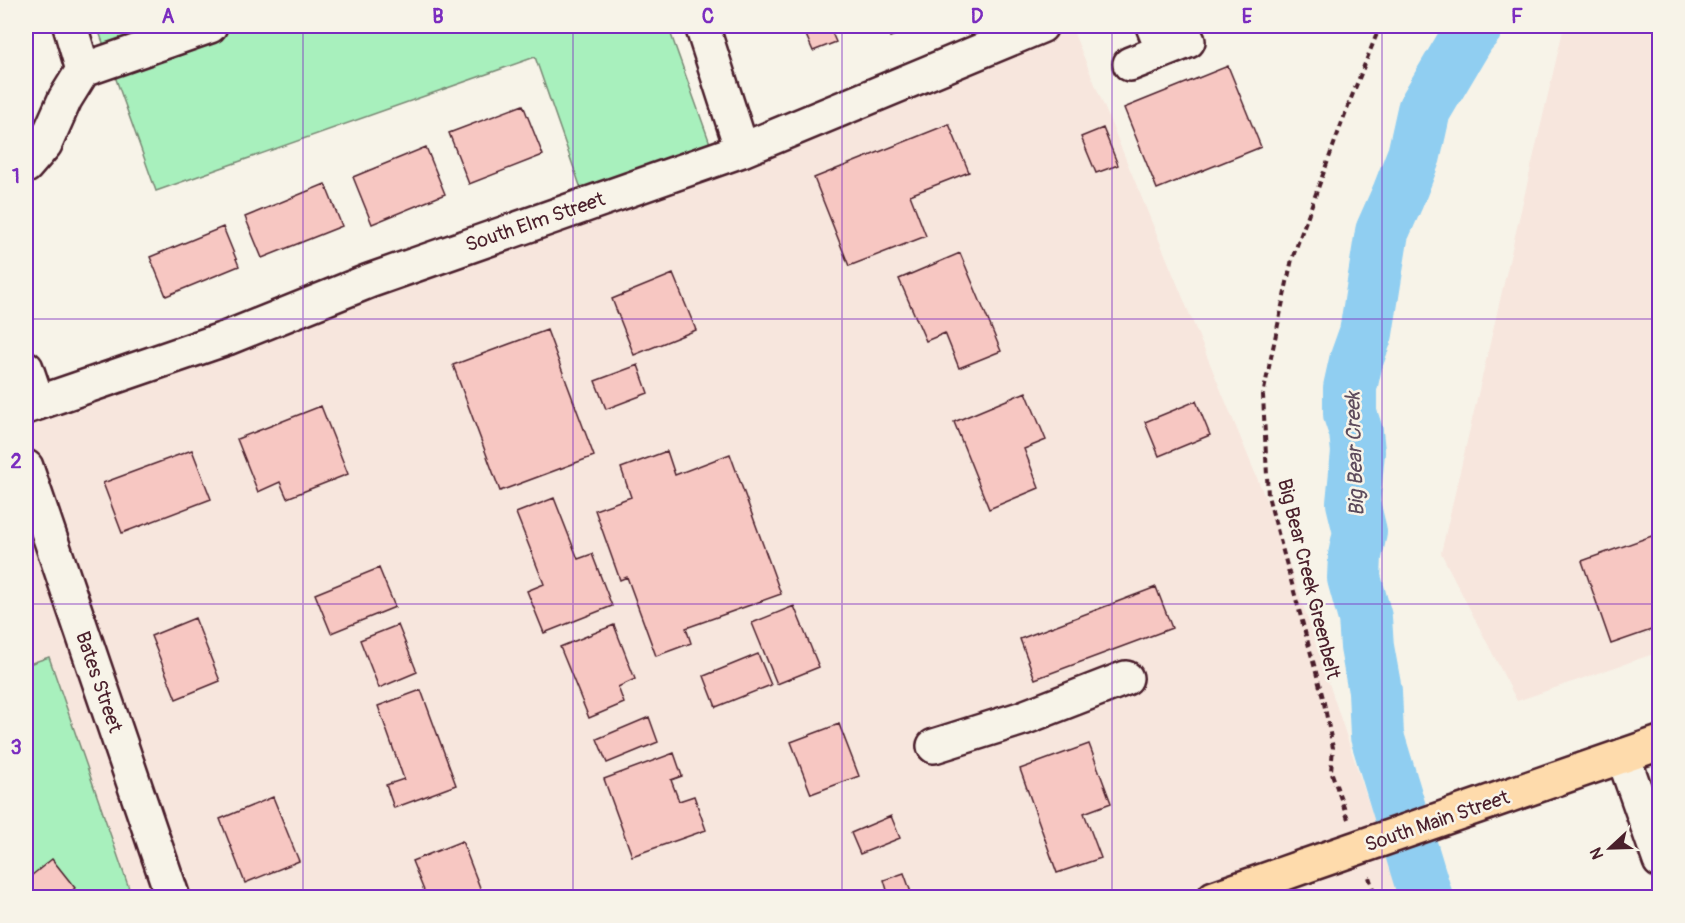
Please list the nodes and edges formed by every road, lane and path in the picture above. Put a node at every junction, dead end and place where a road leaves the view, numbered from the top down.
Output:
1 (70, 26) edge
2 (210, 26) edge
3 (702, 26) edge
4 (1041, 26) edge
5 (1380, 26) edge
6 (1168, 39) edge
7 (1130, 64) dead end
8 (83, 70) junction
9 (742, 150) junction
10 (26, 166) edge
11 (26, 368) edge
12 (32, 405) edge
13 (26, 467) edge
14 (1126, 678) dead end
15 (1659, 743) edge
16 (934, 746) dead end
17 (1623, 756) junction
18 (1349, 821) dead end
19 (1659, 861) edge
20 (1368, 875) dead end
21 (173, 897) edge
22 (1214, 897) edge
23 (1376, 897) edge

1 - 8 street
2 - 8 street
3 - 9 street
4 - 9 street, South Elm Street
5 - 18 path, Big Bear Creek Greenbelt
6 - 7 street
8 - 10 street
9 - 12 street, South Elm Street
11 - 12 street
13 - 21 street, Bates Street
14 - 16 street
15 - 17 main road, South Main Street
17 - 19 street
17 - 22 main road, South Main Street, bridge
20 - 23 path

